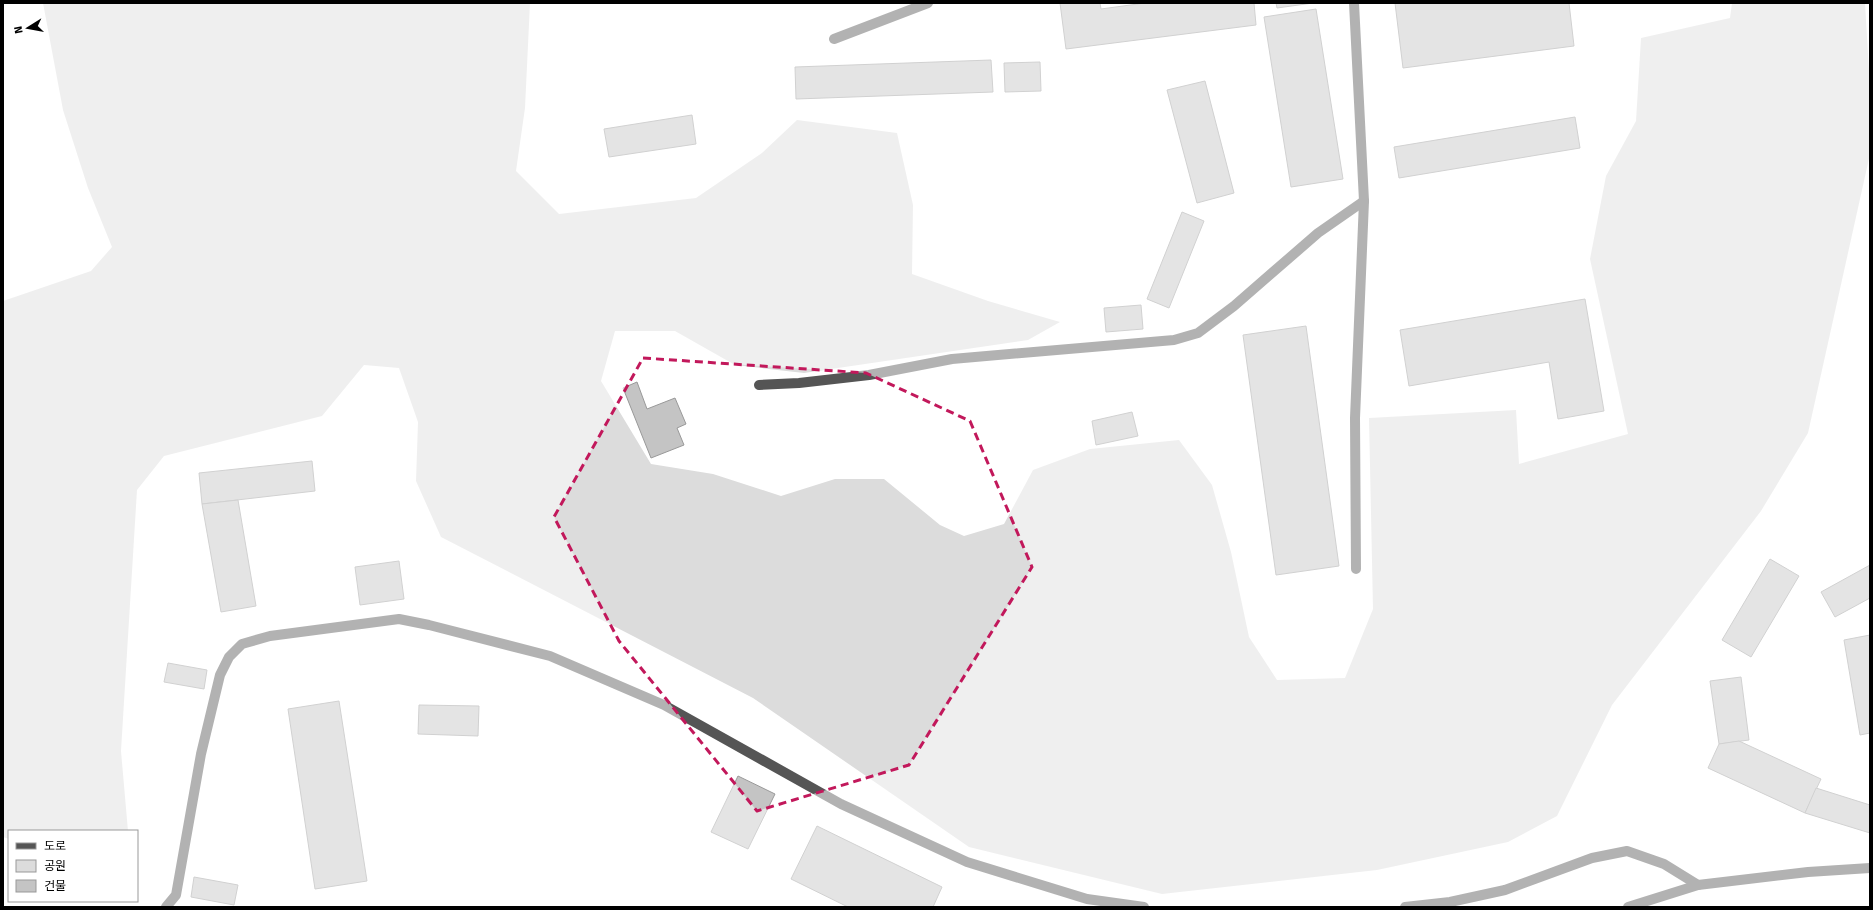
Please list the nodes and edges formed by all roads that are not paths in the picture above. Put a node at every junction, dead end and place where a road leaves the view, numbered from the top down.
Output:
1 (928, 3) edge
2 (1354, 3) edge
3 (834, 39) dead end
4 (1364, 201) junction
5 (759, 386) dead end
6 (1356, 569) dead end
7 (1870, 868) edge
8 (1698, 885) junction
9 (166, 907) edge
10 (1144, 907) edge
11 (1406, 907) edge
12 (1628, 907) edge

1 - 3 street
2 - 4 street
4 - 5 street
4 - 6 street
7 - 8 street
8 - 11 street
8 - 12 street
9 - 10 street

